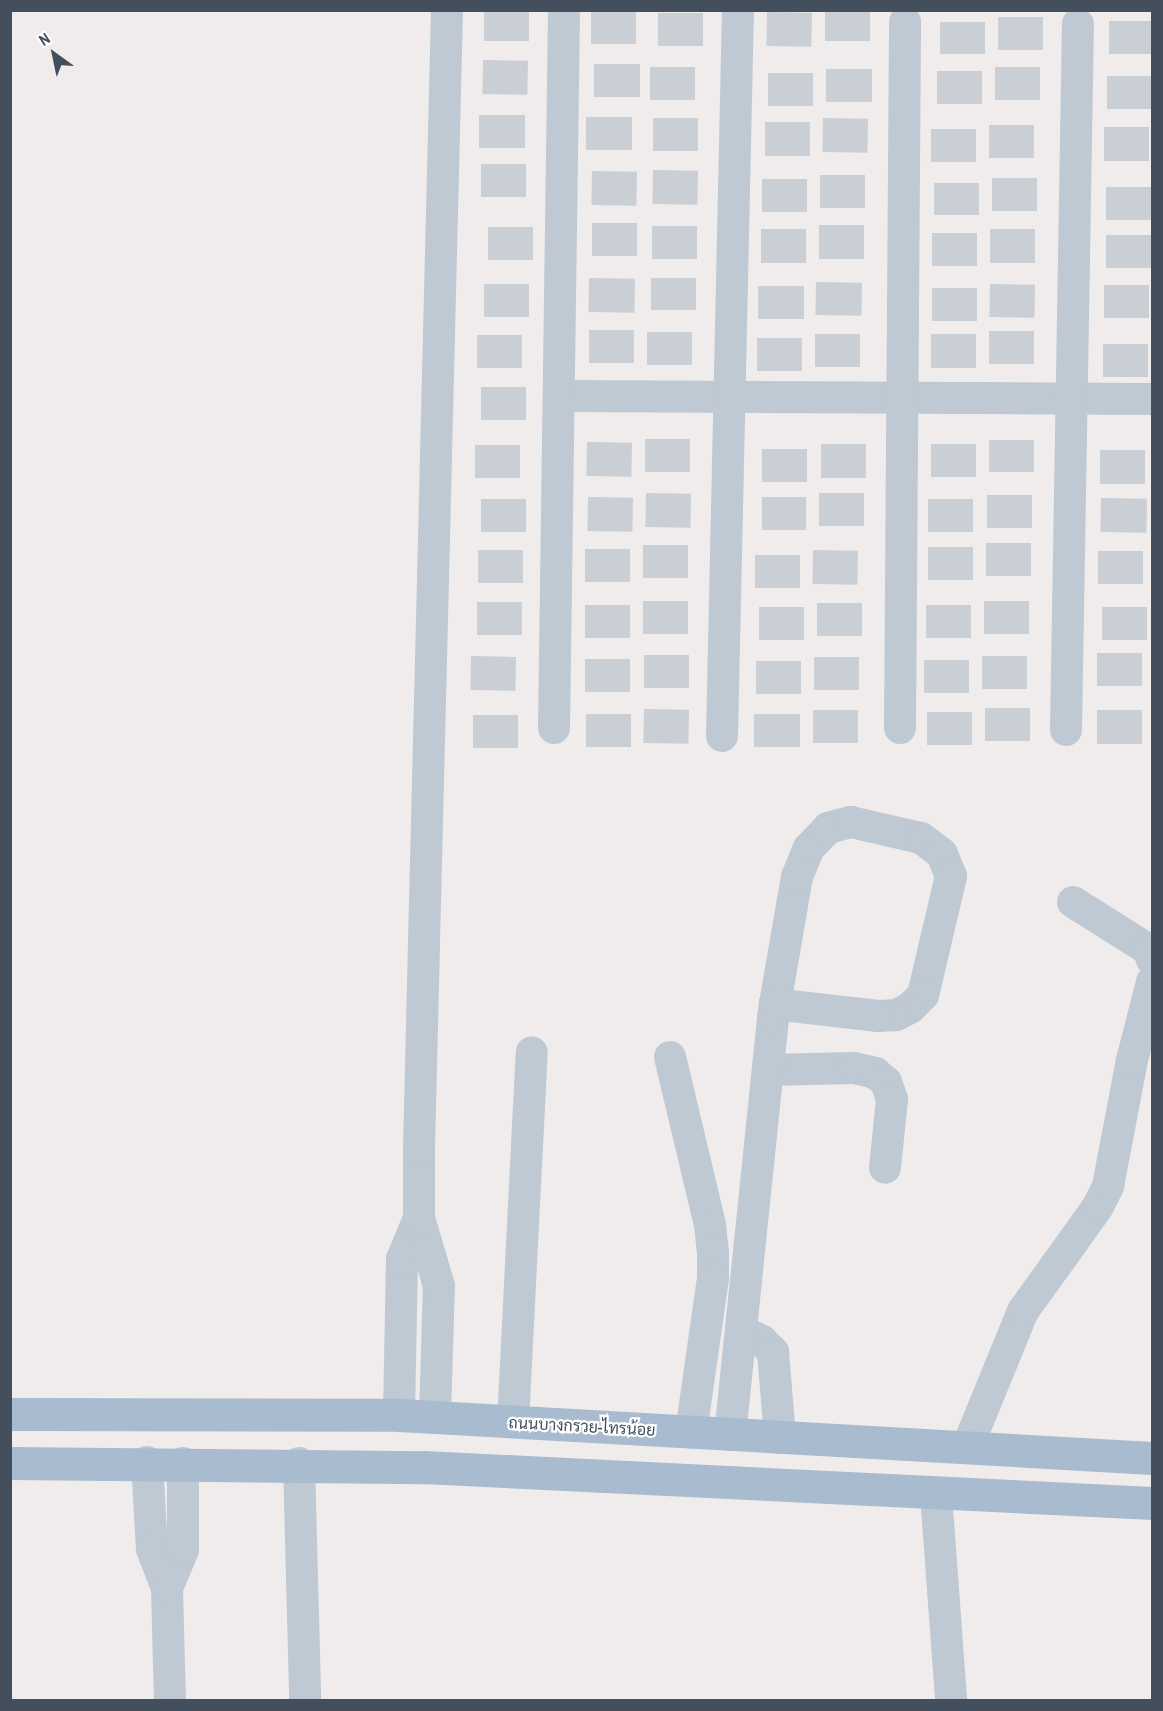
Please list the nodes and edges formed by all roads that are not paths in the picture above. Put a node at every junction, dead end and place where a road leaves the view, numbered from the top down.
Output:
1 (447, 10) edge
2 (738, 11) edge
3 (564, 15) dead end
4 (905, 22) dead end
5 (1078, 24) dead end
6 (560, 396) junction
7 (729, 396) junction
8 (903, 396) junction
9 (1072, 398) junction
10 (1152, 399) edge
11 (554, 728) dead end
12 (900, 728) dead end
13 (1066, 730) dead end
14 (722, 736) dead end
15 (1073, 903) dead end
16 (1151, 949) edge
17 (1152, 982) edge
18 (776, 1004) junction
19 (532, 1052) dead end
20 (670, 1057) dead end
21 (768, 1070) junction
22 (885, 1167) dead end
23 (419, 1218) junction
24 (741, 1331) junction
25 (10, 1414) edge
26 (399, 1415) junction
27 (435, 1417) junction
28 (513, 1422) junction
29 (691, 1432) junction
30 (730, 1435) junction
31 (780, 1438) junction
32 (967, 1449) junction
33 (1152, 1458) edge
34 (147, 1462) junction
35 (10, 1463) edge
36 (183, 1463) junction
37 (299, 1463) junction
38 (936, 1494) junction
39 (1152, 1503) edge
40 (167, 1588) junction
41 (170, 1701) edge
42 (304, 1701) edge
43 (951, 1701) edge

1 - 23 street
2 - 7 street
3 - 6 street
4 - 8 street
5 - 9 street
6 - 7 street
6 - 11 street
7 - 8 street
7 - 14 street
8 - 9 street
8 - 12 street
9 - 10 street
9 - 13 street
15 - 16 street
17 - 32 street
18 - 18 street
18 - 21 street
19 - 28 street
20 - 29 street
21 - 22 street
21 - 24 street
23 - 26 street
23 - 27 street
24 - 30 street
24 - 31 street
25 - 26 main road, ถนนบางกรวย-ไทรน้อย
26 - 27 main road, ถนนบางกรวย-ไทรน้อย
27 - 28 main road, ถนนบางกรวย-ไทรน้อย
28 - 29 main road, ถนนบางกรวย-ไทรน้อย
29 - 30 main road, ถนนบางกรวย-ไทรน้อย
30 - 31 main road, ถนนบางกรวย-ไทรน้อย
31 - 32 main road, ถนนบางกรวย-ไทรน้อย
32 - 33 main road, ถนนบางกรวย-ไทรน้อย
34 - 35 main road
34 - 36 main road
34 - 40 street
36 - 37 main road
36 - 40 street
37 - 38 main road
37 - 42 street
38 - 39 main road
38 - 43 street
40 - 41 street

